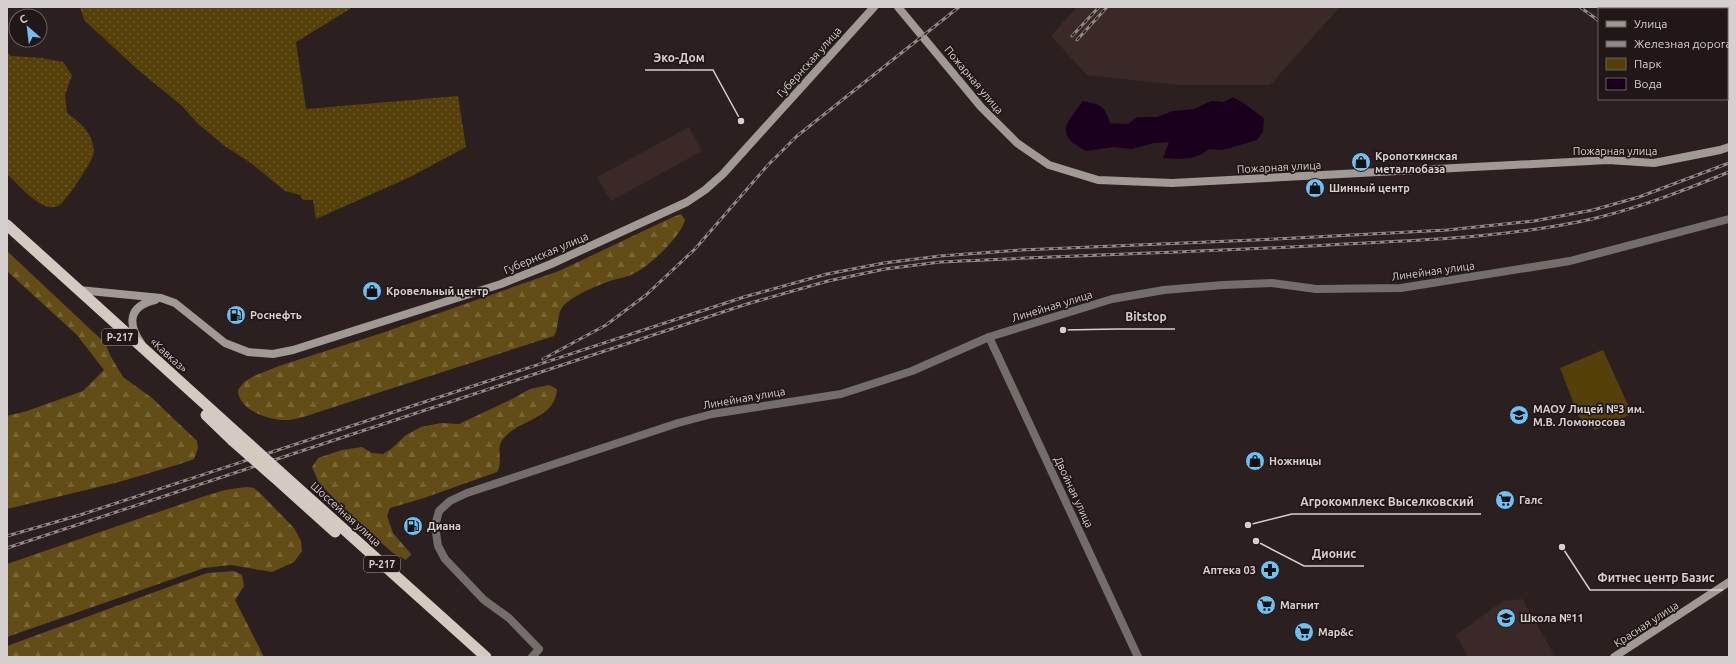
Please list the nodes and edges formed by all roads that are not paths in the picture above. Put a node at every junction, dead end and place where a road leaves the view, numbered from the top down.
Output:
1 (874, 7) edge
2 (898, 7) edge
3 (1729, 146) edge
4 (1729, 219) edge
5 (7, 225) edge
6 (7, 234) edge
7 (79, 290) junction
8 (161, 298) junction
9 (989, 337) junction
10 (148, 352) junction
11 (236, 437) junction
12 (276, 474) junction
13 (1729, 582) edge
14 (477, 657) edge
15 (486, 657) edge
16 (532, 657) edge
17 (1138, 657) edge
18 (1614, 657) edge

1 - 8 main road, Губернская улица
2 - 3 main road, Пожарная улица
4 - 9 street, Линейная улица
5 - 7 highway, «Кавказ» / Р-217
6 - 11 highway, «Кавказ» / Р-217
7 - 8 main road, Губернская улица
7 - 10 highway, «Кавказ» / Р-217
8 - 10 main road
9 - 16 street, Линейная улица
9 - 17 street, Двойная улица
10 - 11 highway, «Кавказ» / Р-217
11 - 12 highway, «Кавказ» / Р-217, bridge
12 - 14 highway, Шоссейная улица / Р-217
12 - 15 highway, Шоссейная улица / Р-217
13 - 18 main road, Красная улица

